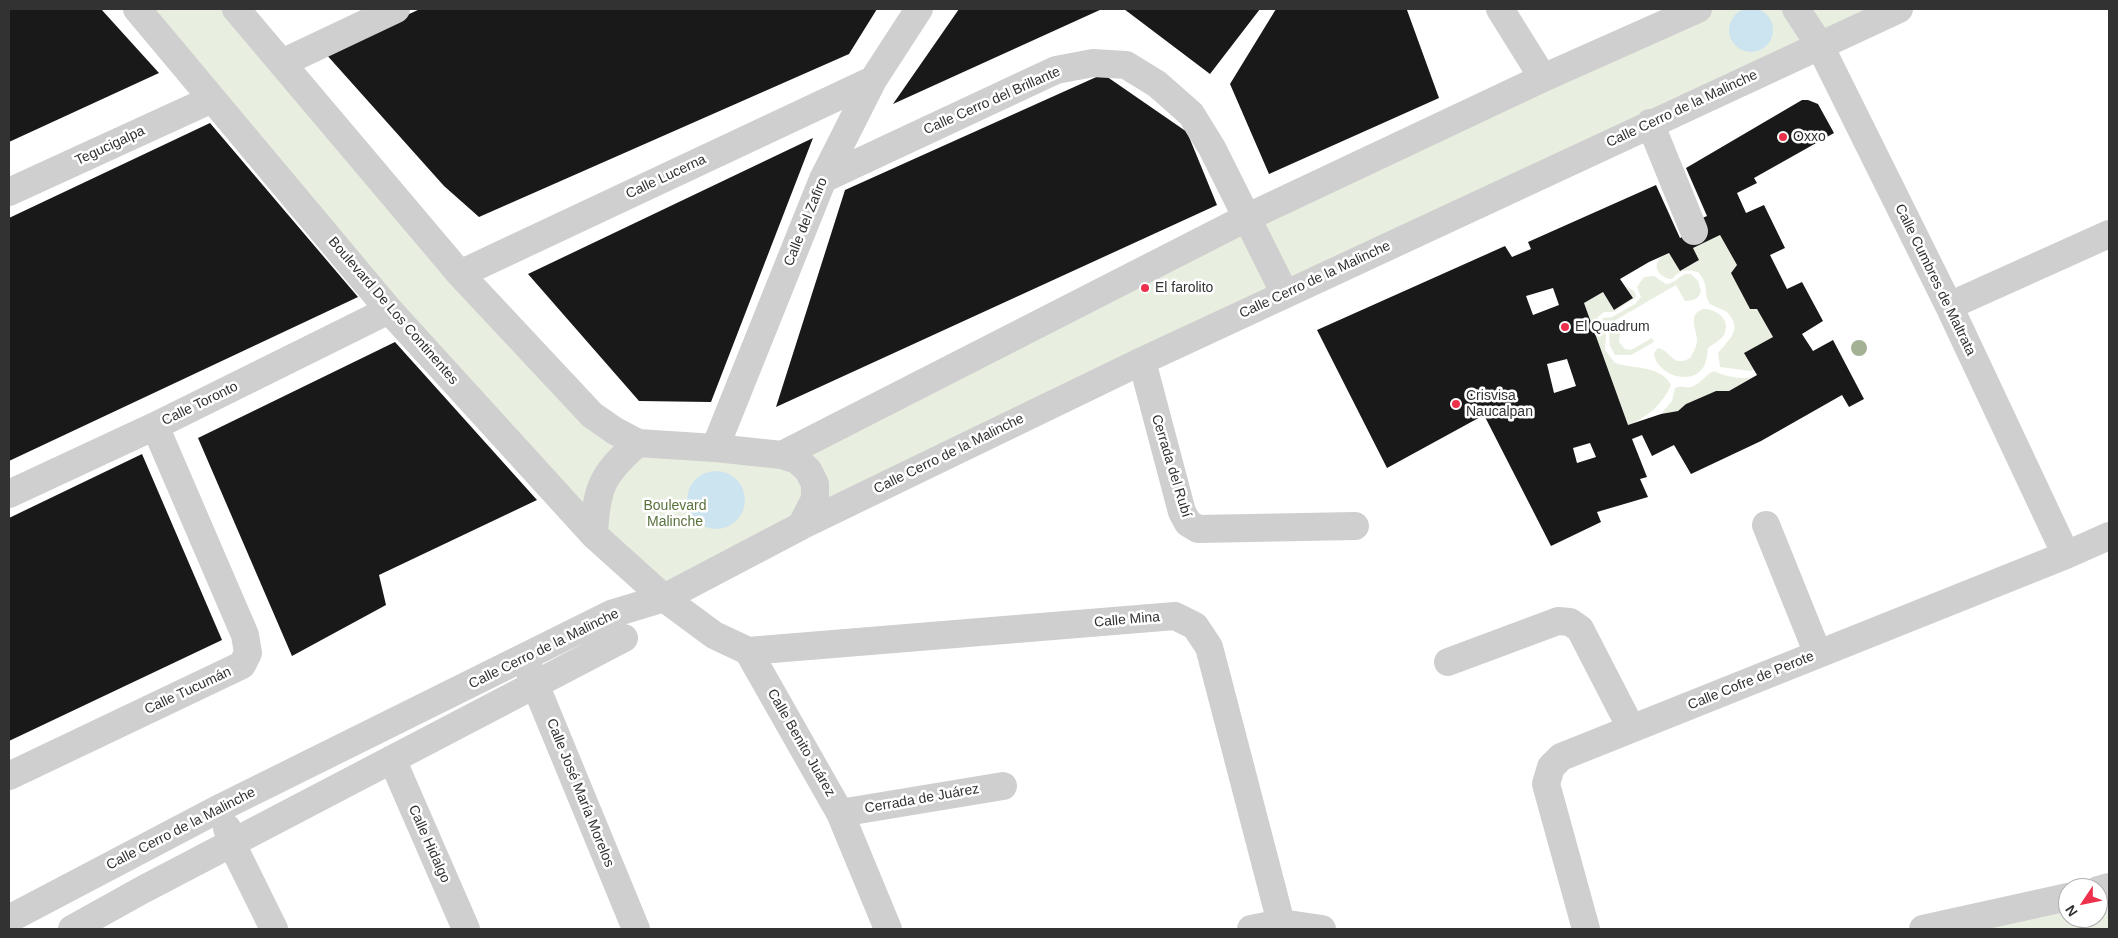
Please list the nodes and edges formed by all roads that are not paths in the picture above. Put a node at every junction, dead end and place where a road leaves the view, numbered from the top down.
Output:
1 (137, 9) edge
2 (236, 9) edge
3 (396, 9) edge
4 (919, 9) edge
5 (1500, 9) edge
6 (1698, 9) edge
7 (1796, 9) edge
8 (1899, 9) edge
9 (1820, 44) junction
10 (282, 64) junction
11 (1543, 78) junction
12 (873, 80) junction
13 (212, 99) junction
14 (1650, 123) junction
15 (823, 179) junction
16 (9, 192) edge
17 (1246, 218) junction
18 (1694, 232) dead end
19 (2109, 234) edge
20 (460, 274) junction
21 (1286, 294) junction
22 (1949, 306) junction
23 (389, 310) junction
24 (1142, 361) junction
25 (155, 426) junction
26 (638, 444) junction
27 (715, 448) junction
28 (782, 456) junction
29 (9, 494) edge
30 (1766, 525) dead end
31 (802, 526) junction
32 (1355, 526) dead end
33 (594, 535) junction
34 (2109, 536) edge
35 (2066, 555) junction
36 (664, 598) junction
37 (624, 638) dead end
38 (748, 651) junction
39 (1818, 654) junction
40 (523, 658) junction
41 (1448, 662) dead end
42 (535, 684) junction
43 (1631, 728) junction
44 (392, 759) junction
45 (9, 776) edge
46 (1003, 786) dead end
47 (222, 807) junction
48 (840, 813) junction
49 (232, 844) junction
50 (2058, 899) edge
51 (9, 919) edge
52 (1281, 923) junction
53 (72, 929) edge
54 (274, 929) edge
55 (466, 929) edge
56 (636, 929) edge
57 (888, 929) edge
58 (1251, 929) edge
59 (1322, 929) edge
60 (1586, 929) edge
61 (1923, 929) edge

1 - 13 street, Boulevard De Los Continentes
2 - 10 street
3 - 10 street
4 - 12 street, Calle del Zafiro
5 - 11 street
6 - 11 street
7 - 9 street, Calle Cumbres de Maltrata
8 - 9 street, Calle Cerro de la Malinche
9 - 14 street, Calle Cerro de la Malinche
9 - 22 street, Calle Cumbres de Maltrata
10 - 20 street
11 - 17 street
12 - 15 street, Calle del Zafiro
12 - 20 street, Calle Lucerna
13 - 16 street, Tegucigalpa
13 - 23 street, Boulevard De Los Continentes
14 - 18 street
14 - 21 street, Calle Cerro de la Malinche
15 - 17 street, Calle Cerro del Brillante
15 - 27 street, Calle del Zafiro
17 - 21 street, Calle Cerro del Brillante
17 - 28 street
19 - 22 street
20 - 26 street
21 - 24 street, Calle Cerro de la Malinche
22 - 35 street, Calle Cumbres de Maltrata
23 - 25 street, Calle Toronto
23 - 33 street, Boulevard De Los Continentes
24 - 31 street, Calle Cerro de la Malinche
24 - 32 street, Cerrada del Rubí
25 - 29 street, Calle Toronto
25 - 45 street, Calle Tucumán
26 - 27 street
26 - 33 street
27 - 28 street
28 - 31 street
30 - 39 street
31 - 36 street, Calle Cerro de la Malinche
33 - 36 street, Boulevard De Los Continentes
34 - 35 street, Calle Cofre de Perote
35 - 39 street, Calle Cofre de Perote
36 - 38 street
36 - 40 street, Calle Cerro de la Malinche
37 - 42 street, Calle Cerro de la Malinche
38 - 48 street, Calle Benito Juárez
38 - 52 street, Calle Mina
39 - 43 street, Calle Cofre de Perote
40 - 42 street, Calle José María Morelos
40 - 47 street, Calle Cerro de la Malinche
41 - 43 street
42 - 44 street, Calle Cerro de la Malinche
42 - 56 street, Calle José María Morelos
43 - 60 street, Calle Cofre de Perote
44 - 49 street, Calle Cerro de la Malinche
44 - 55 street, Calle Hidalgo
46 - 48 street, Cerrada de Juárez
47 - 49 street
47 - 51 street, Calle Cerro de la Malinche
48 - 57 street, Calle Benito Juárez
49 - 53 street, Calle Cerro de la Malinche
49 - 54 street
50 - 61 street
52 - 58 street
52 - 59 street

